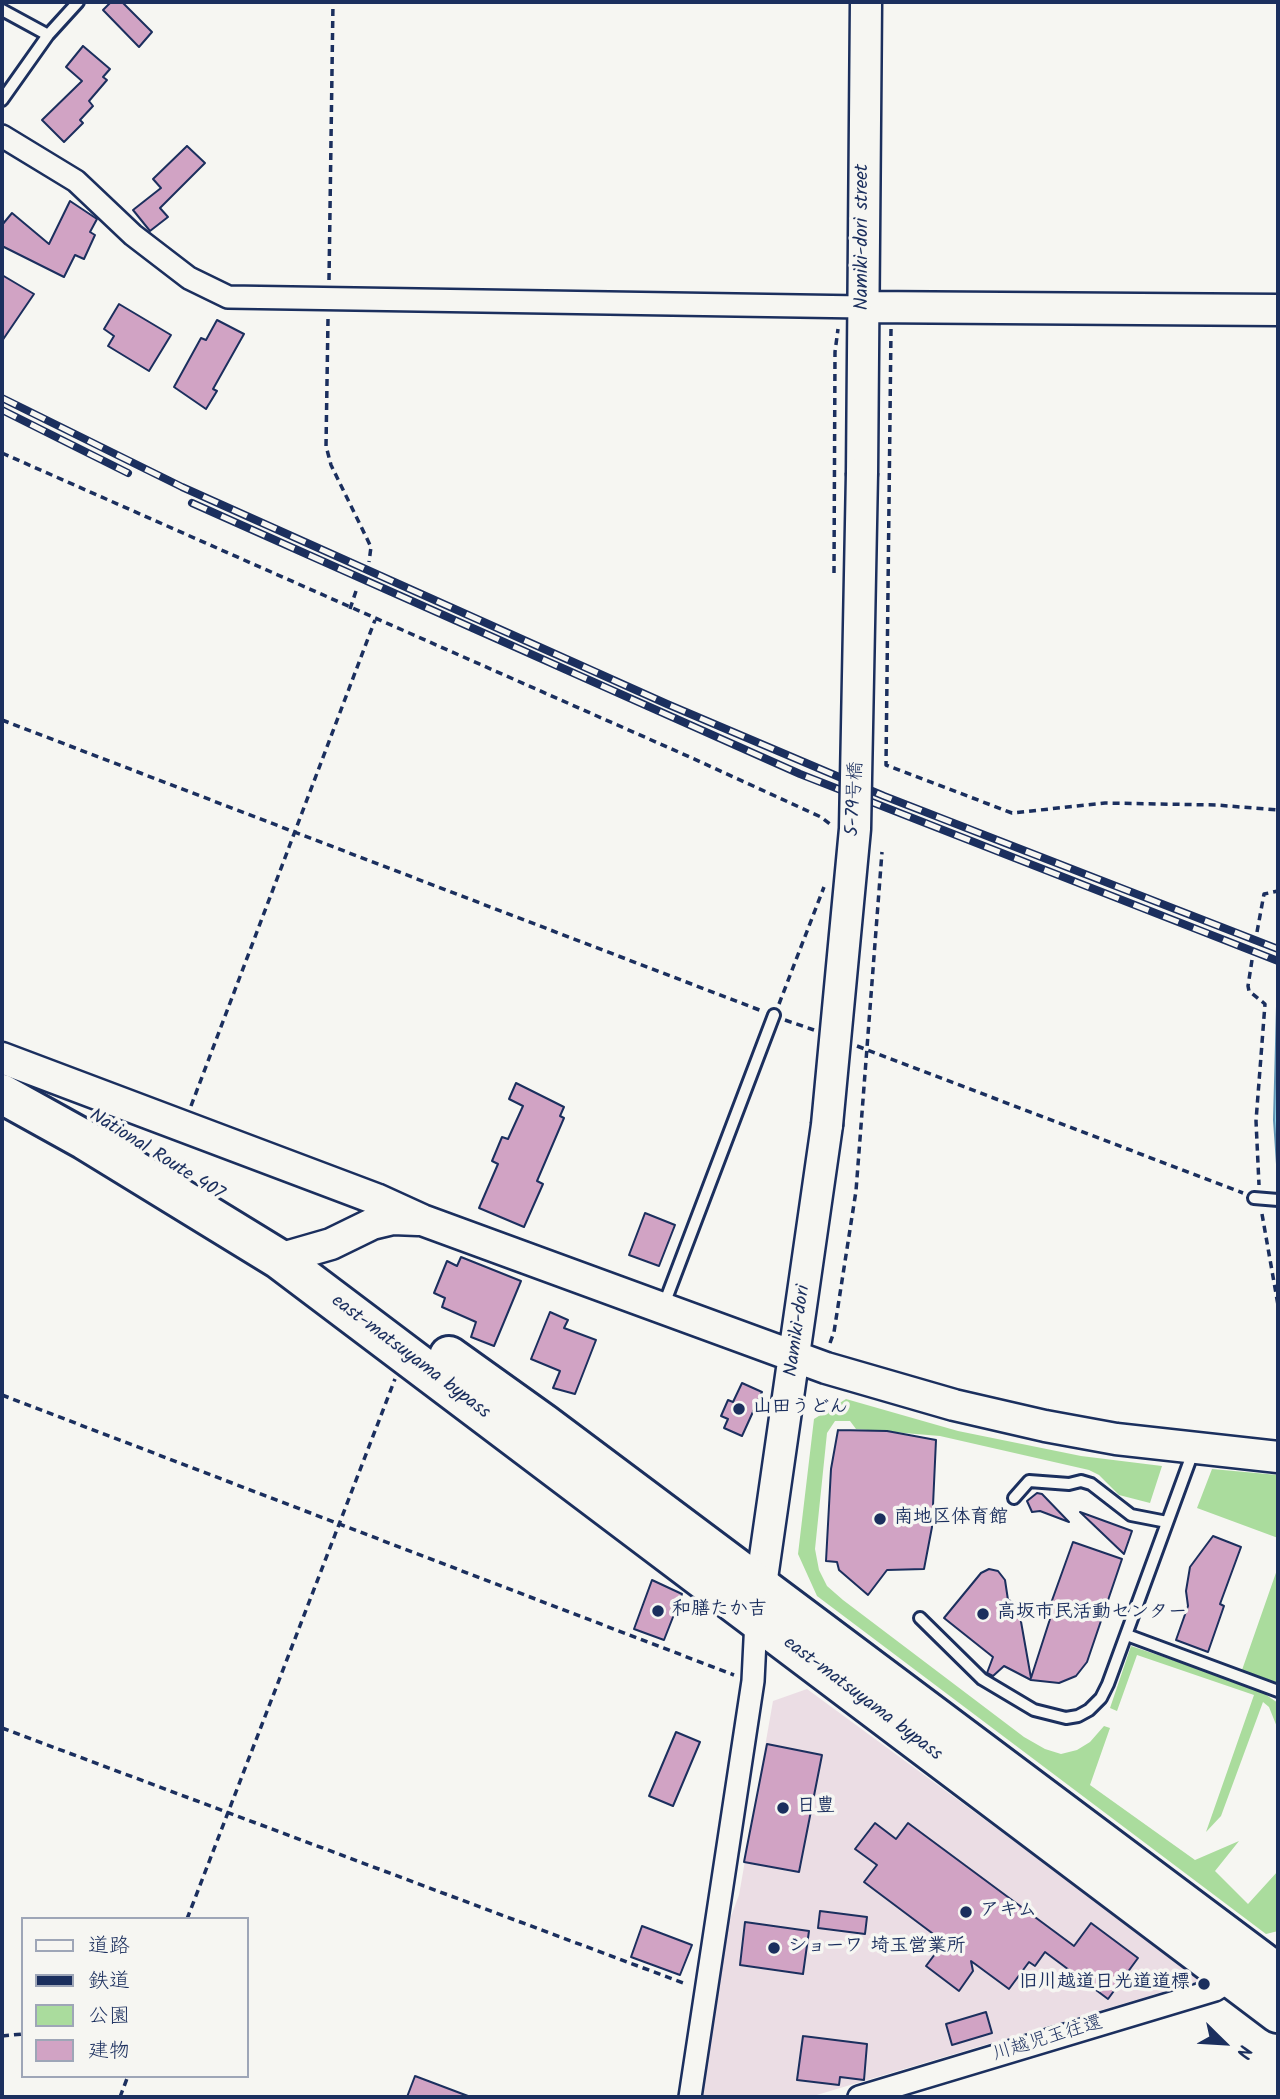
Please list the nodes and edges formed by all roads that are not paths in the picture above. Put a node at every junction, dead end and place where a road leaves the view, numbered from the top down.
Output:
1 (78, 2) edge
2 (866, 2) edge
3 (2, 10) edge
4 (48, 35) junction
5 (2, 100) edge
6 (2, 136) edge
7 (864, 307) junction
8 (1278, 310) edge
9 (862, 473) joint
10 (774, 1015) road end
11 (2, 1058) edge
12 (2, 1066) edge
13 (2, 1094) edge
14 (827, 1125) joint
15 (1254, 1198) road end
16 (1275, 1200) edge
17 (422, 1220) junction
18 (293, 1256) junction
19 (663, 1307) junction
20 (796, 1356) junction
21 (1194, 1449) junction
22 (1278, 1457) edge
23 (1014, 1498) dead end
24 (1167, 1522) junction
25 (758, 1604) junction
26 (920, 1618) dead end
27 (1127, 1635) junction
28 (1278, 1691) edge
29 (1265, 1962) edge
30 (1278, 2013) edge
31 (690, 2097) edge
32 (859, 2097) edge

1 - 4 lane
2 - 7 street, Namiki-dori street
3 - 4 lane
4 - 5 lane
6 - 7 street
7 - 8 street
7 - 9 street, Namiki-dori street
9 - 14 street, 5-79号橋, bridge
10 - 19 lane
11 - 17 street
12 - 18 highway, National Route 407
13 - 18 highway, National Route 407
14 - 20 street, Namiki-dori
15 - 16 lane
17 - 18 street
17 - 19 street
18 - 25 highway, east-matsuyama bypass
18 - 25 highway, east-matsuyama bypass
19 - 20 street
20 - 21 street
20 - 25 street, Namiki-dori
21 - 22 street
21 - 24 lane
23 - 24 lane
24 - 27 lane
25 - 29 highway, east-matsuyama bypass
25 - 31 street
26 - 27 lane
27 - 28 lane
29 - 30 highway, east-matsuyama bypass
29 - 32 street, 川越児玉往還

